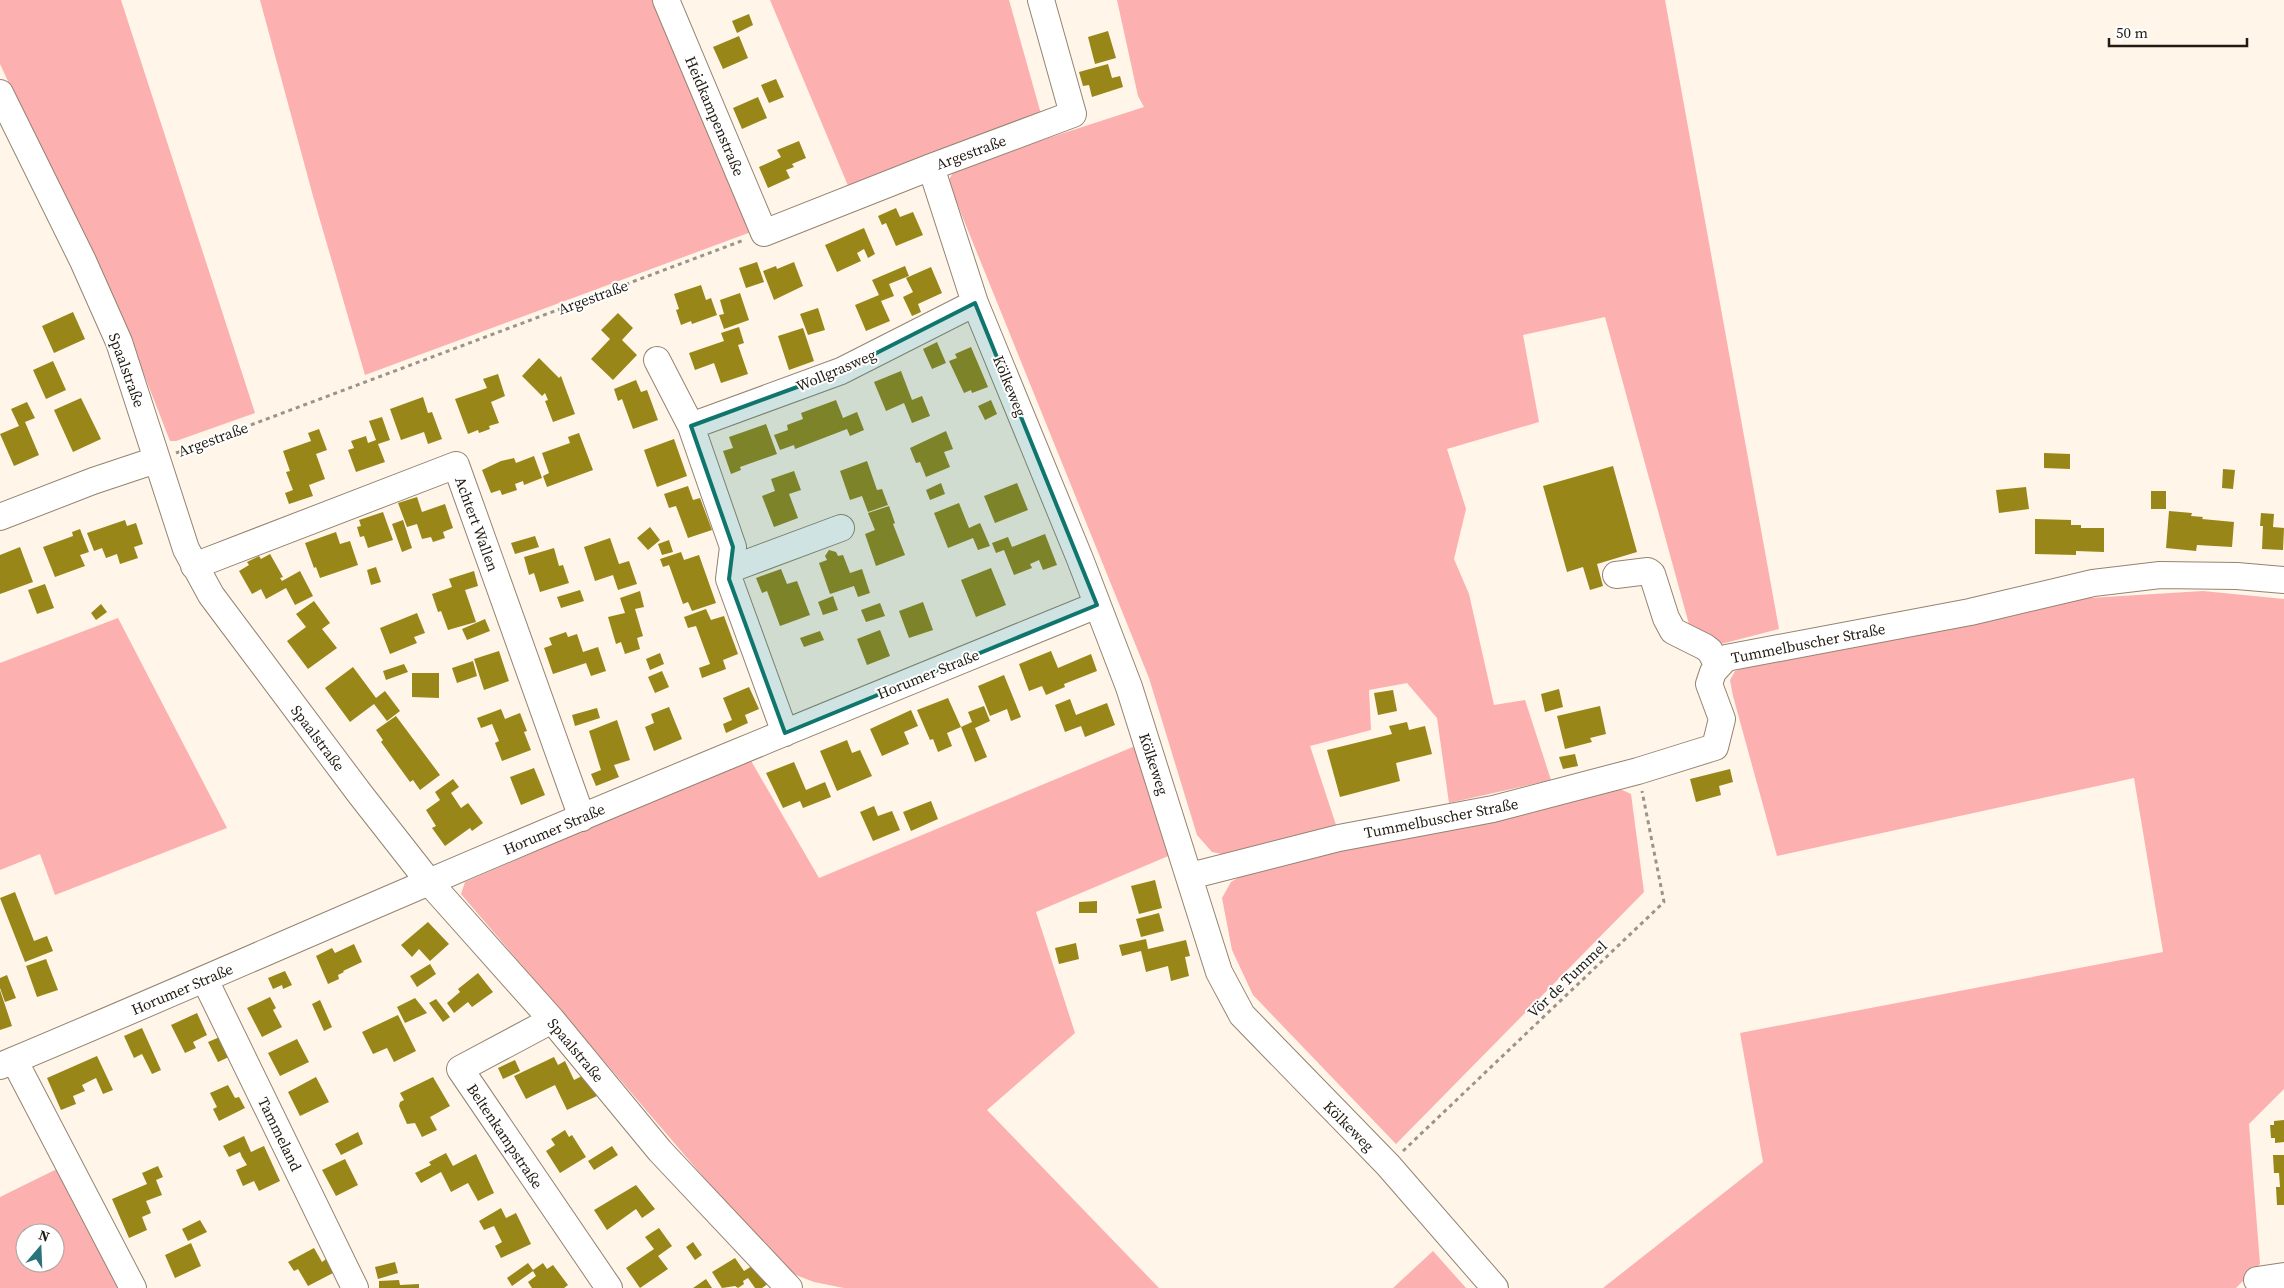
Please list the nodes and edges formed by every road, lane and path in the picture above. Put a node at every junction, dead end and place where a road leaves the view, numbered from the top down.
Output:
1 (666, 0) edge
2 (1041, 0) edge
3 (0, 93) edge
4 (931, 167) junction
5 (764, 232) junction
6 (975, 302) junction
7 (657, 360) dead end
8 (691, 426) junction
9 (156, 460) junction
10 (0, 517) edge
11 (841, 528) dead end
12 (194, 566) junction
13 (731, 569) junction
14 (1616, 575) dead end
15 (2284, 580) edge
16 (1097, 605) junction
17 (1718, 666) junction
18 (785, 733) junction
19 (1638, 771) junction
20 (582, 818) junction
21 (1190, 876) junction
22 (429, 882) junction
23 (205, 980) junction
24 (552, 1020) junction
25 (7, 1063) edge
26 (1388, 1165) junction
27 (2284, 1276) edge
28 (2257, 1280) dead end
29 (133, 1288) edge
30 (355, 1288) edge
31 (609, 1288) edge
32 (789, 1288) edge
33 (1495, 1288) edge

1 - 5 street, Heidkampenstraße
2 - 4 street, Argestraße
3 - 9 street, Spaalstraße
4 - 5 street, Argestraße
4 - 6 street, Kölkeweg
5 - 9 path, Argestraße
6 - 8 street, Wollgrasweg
6 - 16 street, Kölkeweg
7 - 8 street
8 - 13 street
9 - 10 street
9 - 12 street, Spaalstraße
11 - 13 street
12 - 20 street, Achtert Wallen
12 - 22 street, Spaalstraße
13 - 18 street
14 - 17 street
15 - 17 street, Tummelbuscher Straße
16 - 18 street, Horumer Straße
16 - 21 street, Kölkeweg
17 - 19 street, Tummelbuscher Straße
18 - 20 street, Horumer Straße
19 - 21 street, Tummelbuscher Straße
19 - 26 path, Vör de Tummel
20 - 22 street, Horumer Straße
21 - 26 street, Kölkeweg
22 - 23 street, Horumer Straße
22 - 24 street, Spaalstraße
23 - 25 street, Horumer Straße
23 - 30 street, Tammeland
24 - 31 street, Beltenkampstraße
24 - 32 street, Spaalstraße
25 - 29 street, Horumer Straße
26 - 33 street, Kölkeweg
27 - 28 street

